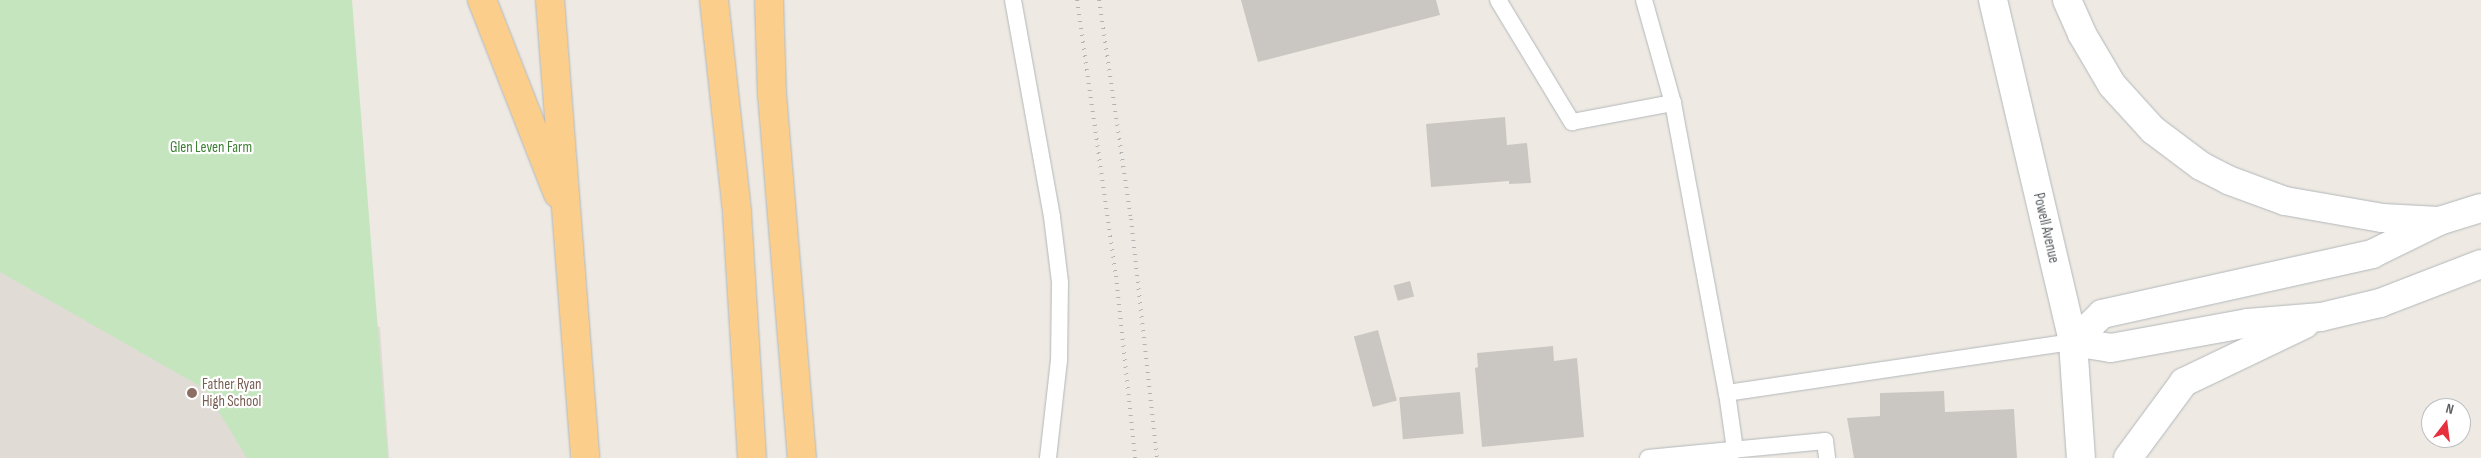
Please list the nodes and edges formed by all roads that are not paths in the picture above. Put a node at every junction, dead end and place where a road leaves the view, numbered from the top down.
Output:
1 (482, 0) edge
2 (550, 0) edge
3 (714, 0) edge
4 (769, 0) edge
5 (1013, 0) edge
6 (1498, 0) edge
7 (1644, 0) edge
8 (1993, 0) edge
9 (2067, 0) edge
10 (1673, 103) junction
11 (2481, 208) edge
12 (569, 222) junction
13 (2439, 222) junction
14 (2481, 264) edge
15 (2321, 317) junction
16 (2073, 342) junction
17 (1727, 393) junction
18 (1735, 450) junction
19 (586, 458) edge
20 (752, 458) edge
21 (802, 458) edge
22 (1048, 458) edge
23 (1648, 458) edge
24 (1827, 458) edge
25 (2081, 458) edge
26 (2128, 458) edge

1 - 12 highway
2 - 12 highway
3 - 20 highway
4 - 21 highway
5 - 22 lane
6 - 10 lane
7 - 10 lane
8 - 16 main road, Powell Avenue
9 - 13 main road
10 - 17 lane
11 - 13 main road
12 - 19 highway
13 - 16 main road
14 - 15 main road
15 - 16 main road
15 - 26 main road
16 - 17 lane
16 - 25 main road, Powell Avenue
17 - 18 lane
18 - 23 lane
18 - 24 lane

